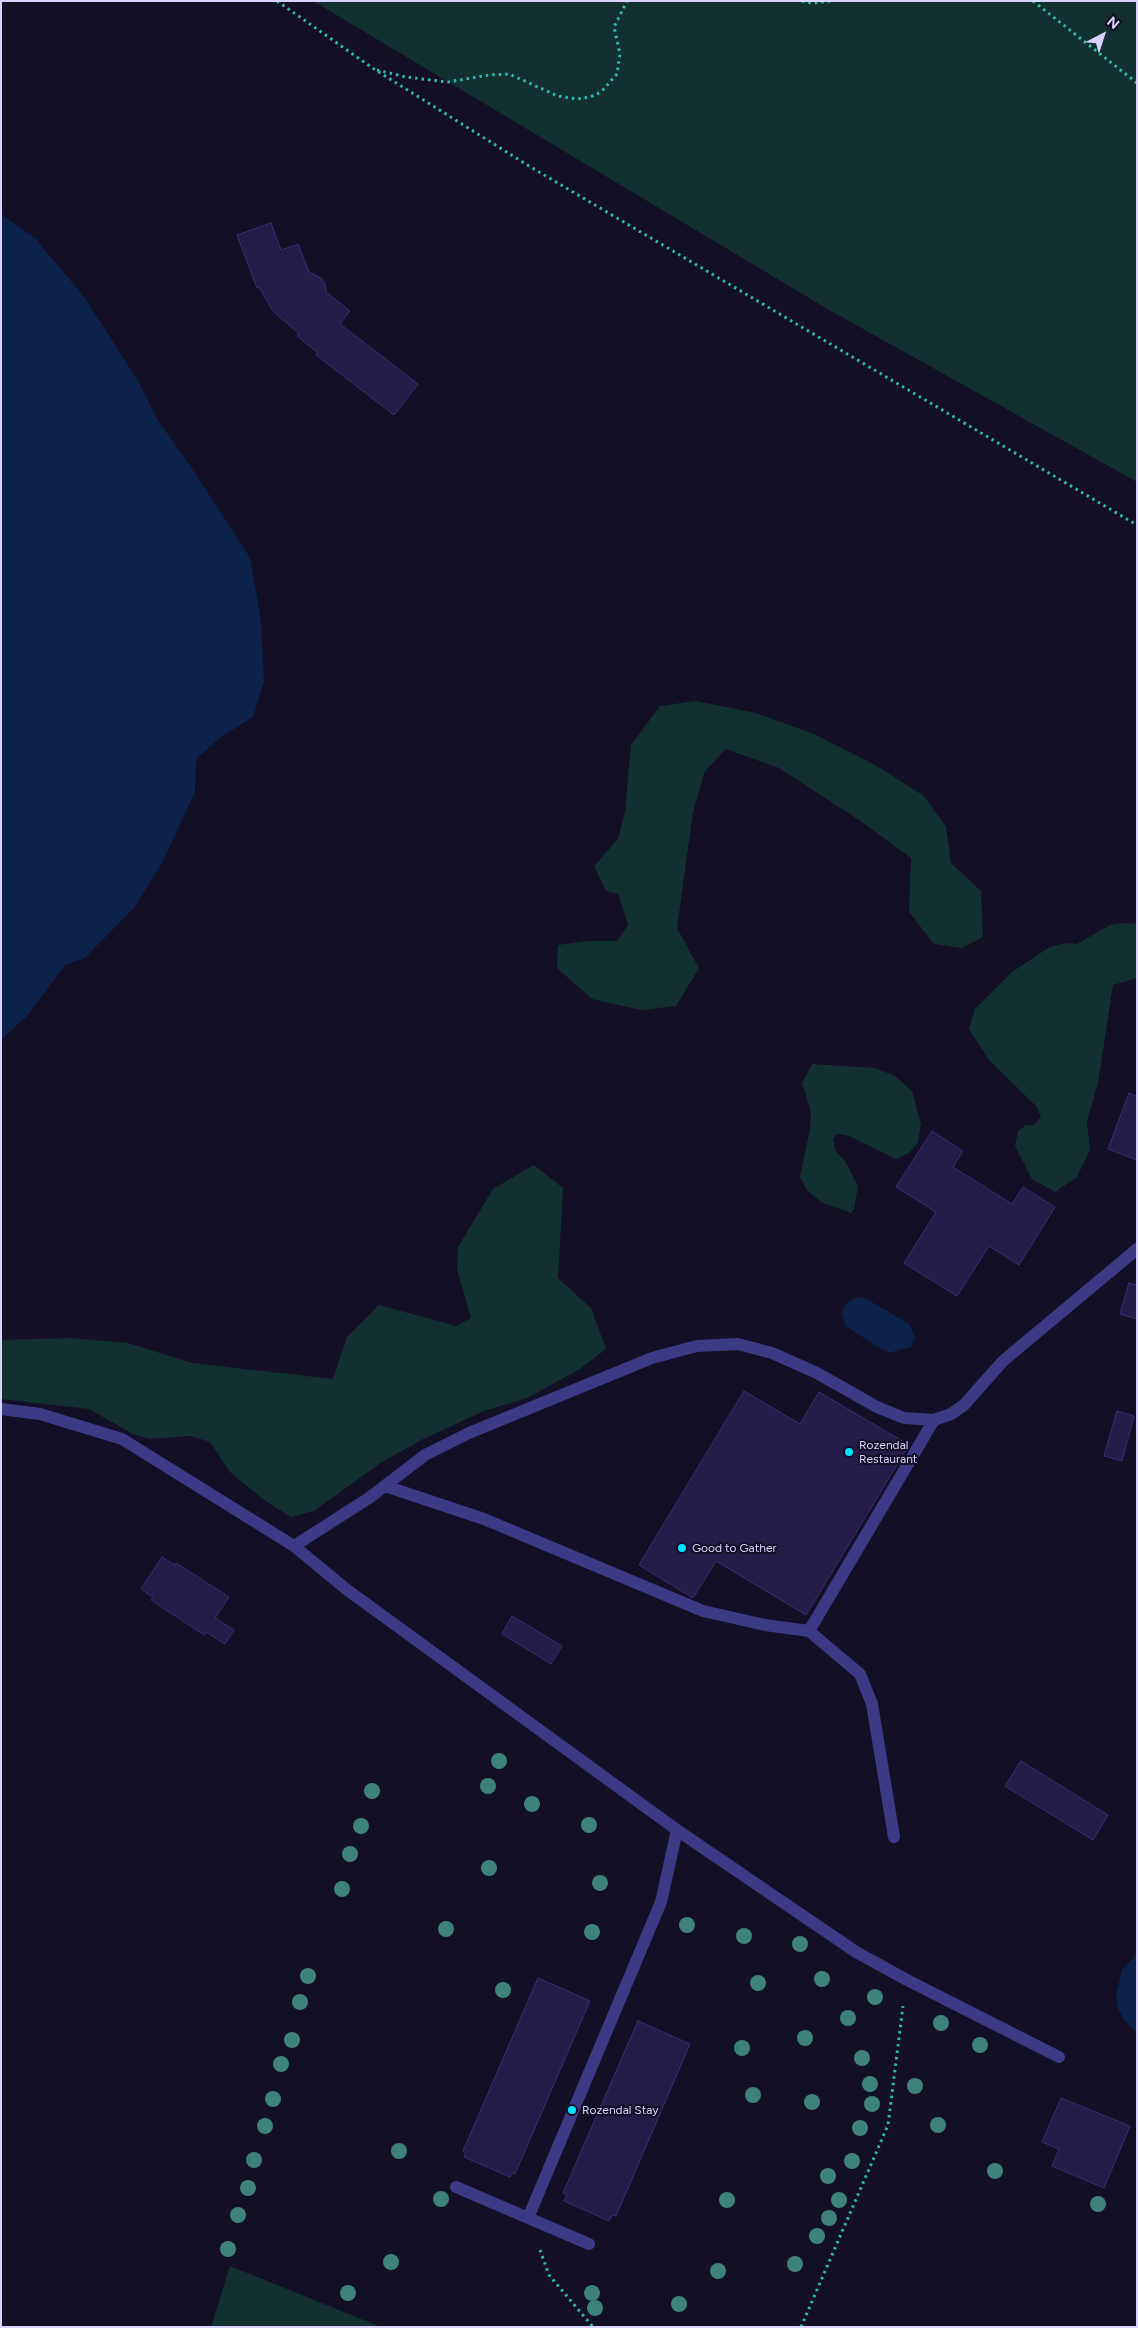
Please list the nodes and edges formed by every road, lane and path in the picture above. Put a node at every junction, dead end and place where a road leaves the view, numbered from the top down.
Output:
1 (277, 1) edge
2 (627, 1) edge
3 (802, 1) edge
4 (831, 1) edge
5 (1033, 1) edge
6 (374, 69) junction
7 (1137, 83) edge
8 (1137, 525) edge
9 (1137, 1249) edge
10 (1, 1409) edge
11 (934, 1420) junction
12 (385, 1486) junction
13 (294, 1546) junction
14 (809, 1631) junction
15 (677, 1830) junction
16 (894, 1836) dead end
17 (907, 1980) junction
18 (1059, 2057) dead end
19 (456, 2187) dead end
20 (528, 2218) junction
21 (589, 2244) dead end
22 (593, 2327) edge
23 (801, 2327) edge

1 - 6 path
2 - 6 path
3 - 4 path
5 - 7 path
6 - 8 path
9 - 11 street
10 - 13 street
11 - 12 street
11 - 14 street
12 - 13 street
12 - 14 street
13 - 15 street
14 - 16 street
15 - 17 street
15 - 20 street
17 - 18 street
17 - 23 path
19 - 20 street
20 - 21 street
20 - 22 path

